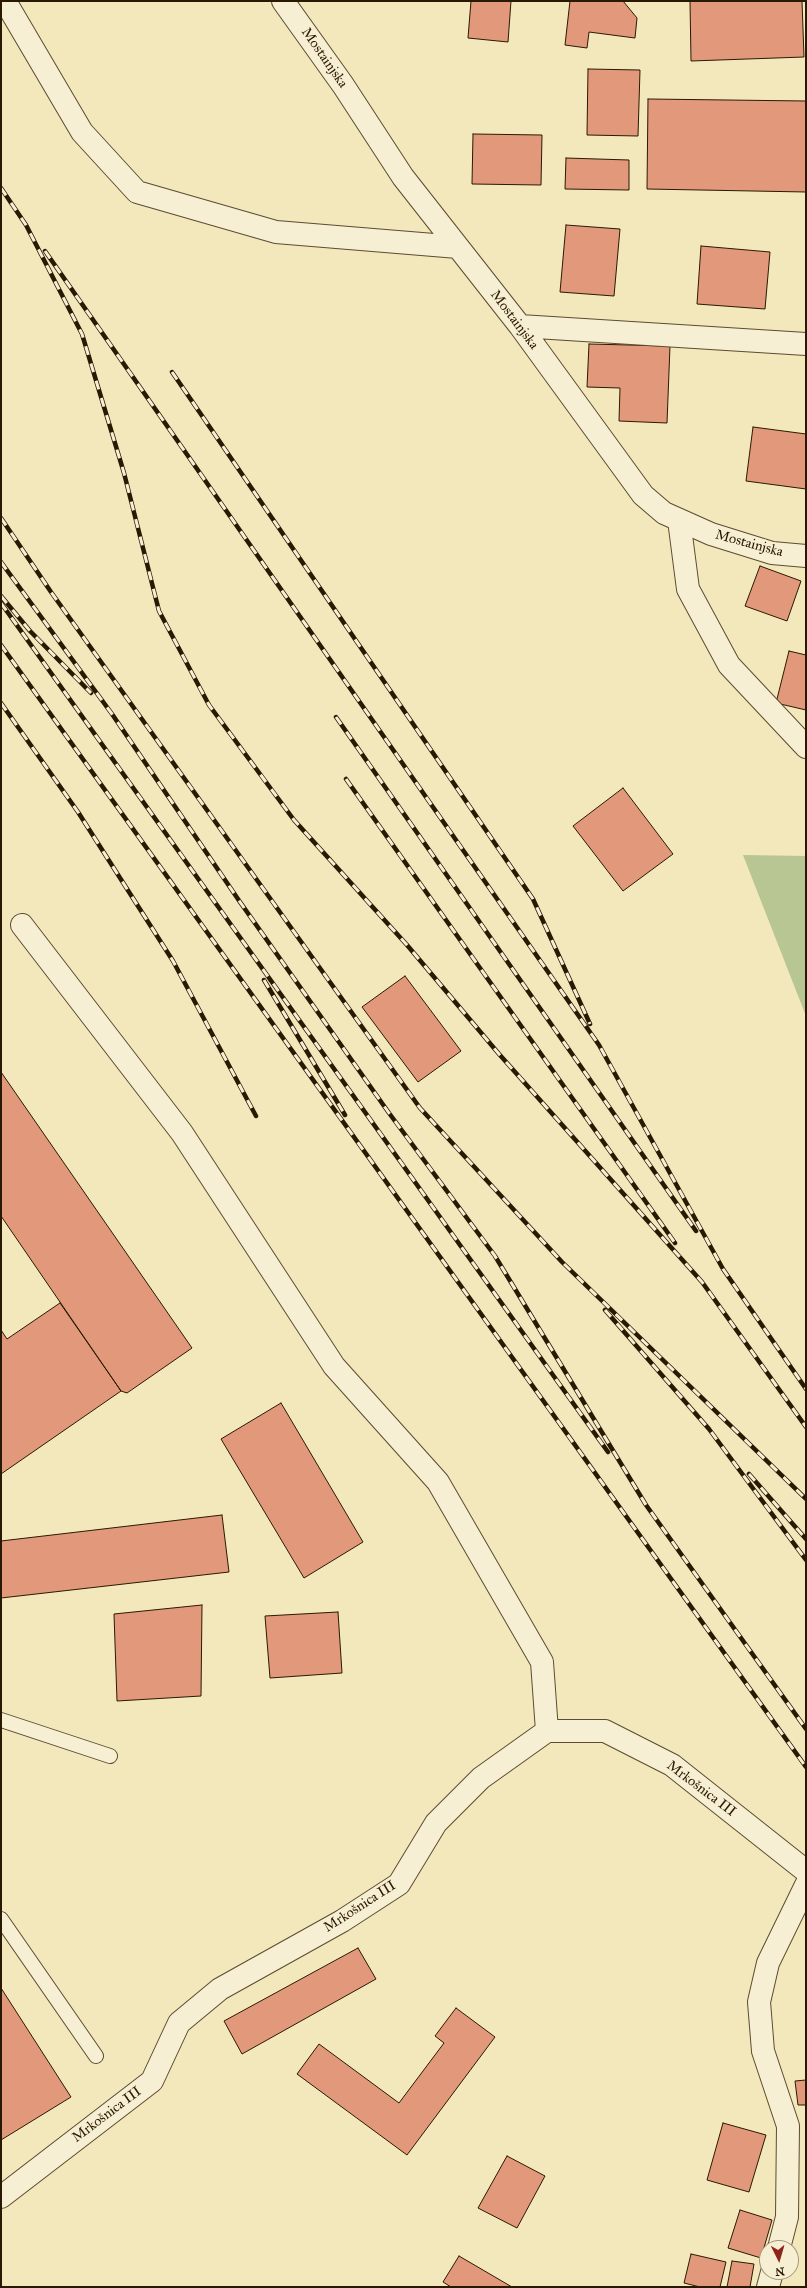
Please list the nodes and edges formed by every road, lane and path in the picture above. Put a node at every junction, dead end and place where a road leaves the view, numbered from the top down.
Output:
1 (5, 1) edge
2 (283, 1) edge
3 (458, 247) junction
4 (520, 326) junction
5 (806, 344) edge
6 (679, 520) junction
7 (806, 556) edge
8 (806, 747) edge
9 (22, 925) dead end
10 (1, 1720) edge
11 (547, 1731) junction
12 (110, 1756) dead end
13 (806, 1871) edge
14 (806, 1885) edge
15 (1, 1919) edge
16 (96, 2056) dead end
17 (1, 2196) edge
18 (781, 2240) edge

1 - 3 street
2 - 3 street, Mostainjska
3 - 4 street, Mostainjska
4 - 5 street
4 - 6 street, Mostainjska
6 - 7 street, Mostainjska
6 - 8 street
9 - 11 street
10 - 12 lane
11 - 13 street, Mrkošnica III
11 - 17 street, Mrkošnica III
14 - 18 street
15 - 16 lane

